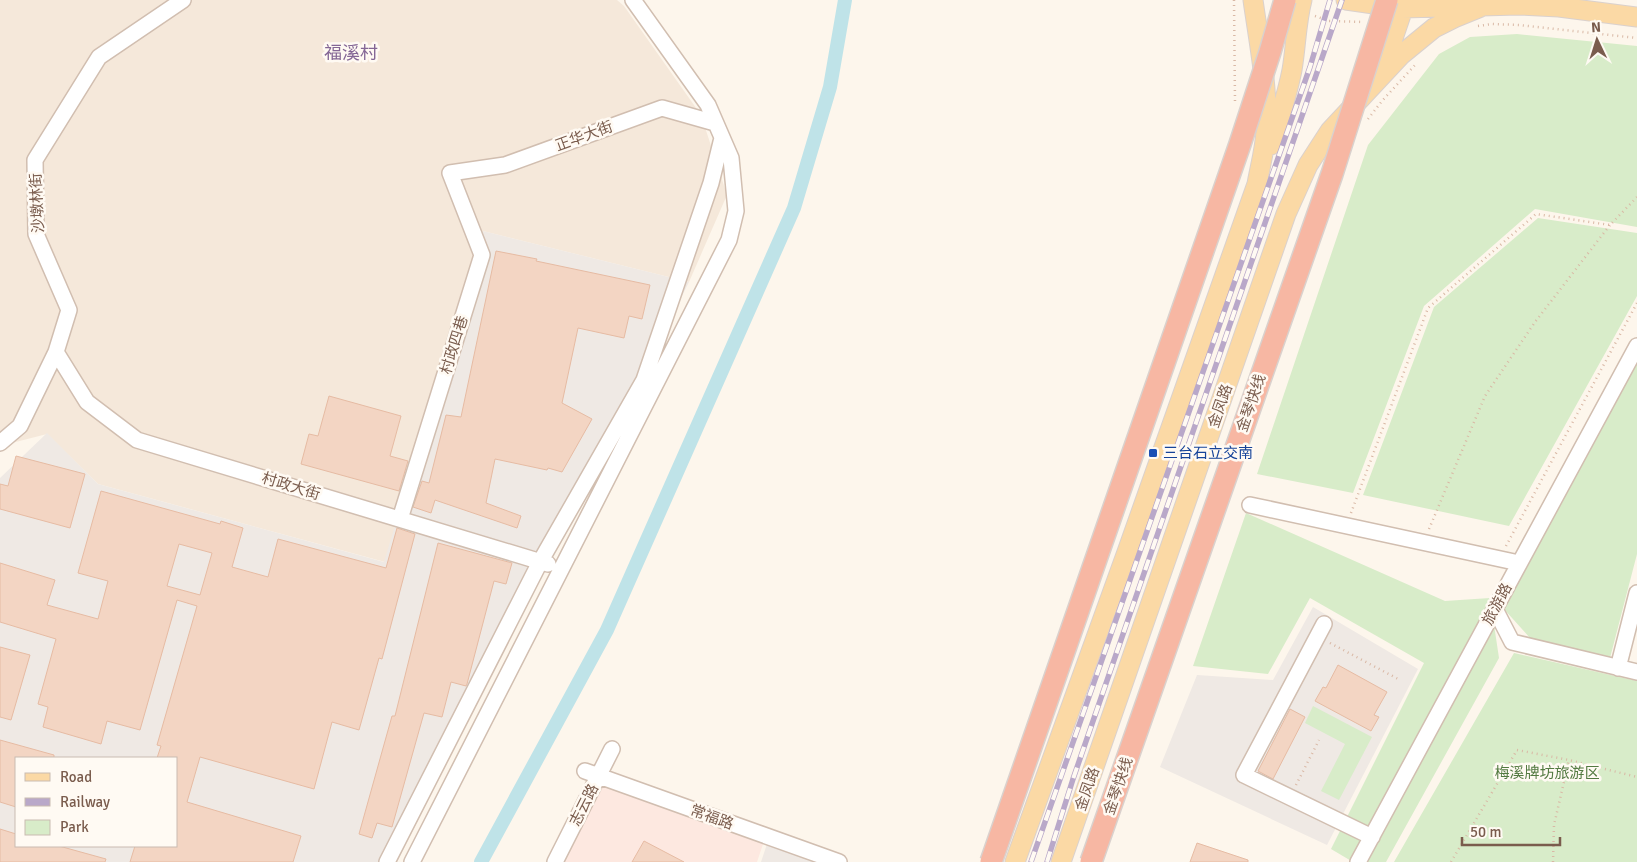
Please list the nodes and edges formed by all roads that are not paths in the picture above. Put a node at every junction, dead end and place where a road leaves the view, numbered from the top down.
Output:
1 (183, 0) edge
2 (632, 0) edge
3 (1253, 0) edge
4 (1346, 0) edge
5 (1398, 3) edge
6 (1295, 4) edge
7 (1481, 7) junction
8 (1637, 17) edge
9 (1379, 79) junction
10 (716, 123) junction
11 (722, 138) junction
12 (450, 173) joint
13 (1257, 184) junction
14 (1637, 346) edge
15 (56, 352) junction
16 (0, 443) edge
17 (1250, 505) dead end
18 (400, 519) junction
19 (540, 562) junction
20 (1520, 563) junction
21 (561, 568) junction
22 (1637, 593) edge
23 (1495, 608) junction
24 (1321, 630) road end
25 (1618, 668) junction
26 (1637, 672) edge
27 (612, 749) dead end
28 (591, 774) junction
29 (1372, 837) junction
30 (387, 862) edge
31 (412, 862) edge
32 (555, 862) edge
33 (840, 862) edge
34 (992, 862) edge
35 (1014, 862) edge
36 (1061, 862) edge
37 (1091, 862) edge
38 (1358, 862) edge

1 - 15 street, 沙墩林街
2 - 10 street
3 - 13 main road
4 - 5 main road
5 - 7 main road
5 - 9 main road, 金凤路
5 - 37 highway, 金琴快线, bridge
6 - 13 main road
6 - 34 highway, bridge
7 - 8 main road
7 - 9 main road
9 - 36 main road, 金凤路
10 - 11 street
10 - 12 street, 正华大街
11 - 19 street
11 - 21 street
12 - 18 street, 村政四巷
13 - 35 main road
14 - 20 street, 旅游路
15 - 16 street, 沙墩林街
15 - 18 street, 村政大街
17 - 20 street
18 - 19 street, 村政大街
19 - 21 street, 村政大街
19 - 30 street
20 - 23 street, 旅游路
21 - 31 street
22 - 25 street
23 - 25 street
23 - 29 street, 旅游路
24 - 29 street
25 - 26 street
27 - 28 street, 志云路
28 - 32 street, 志云路
28 - 33 street, 常福路
29 - 38 street, 旅游路

